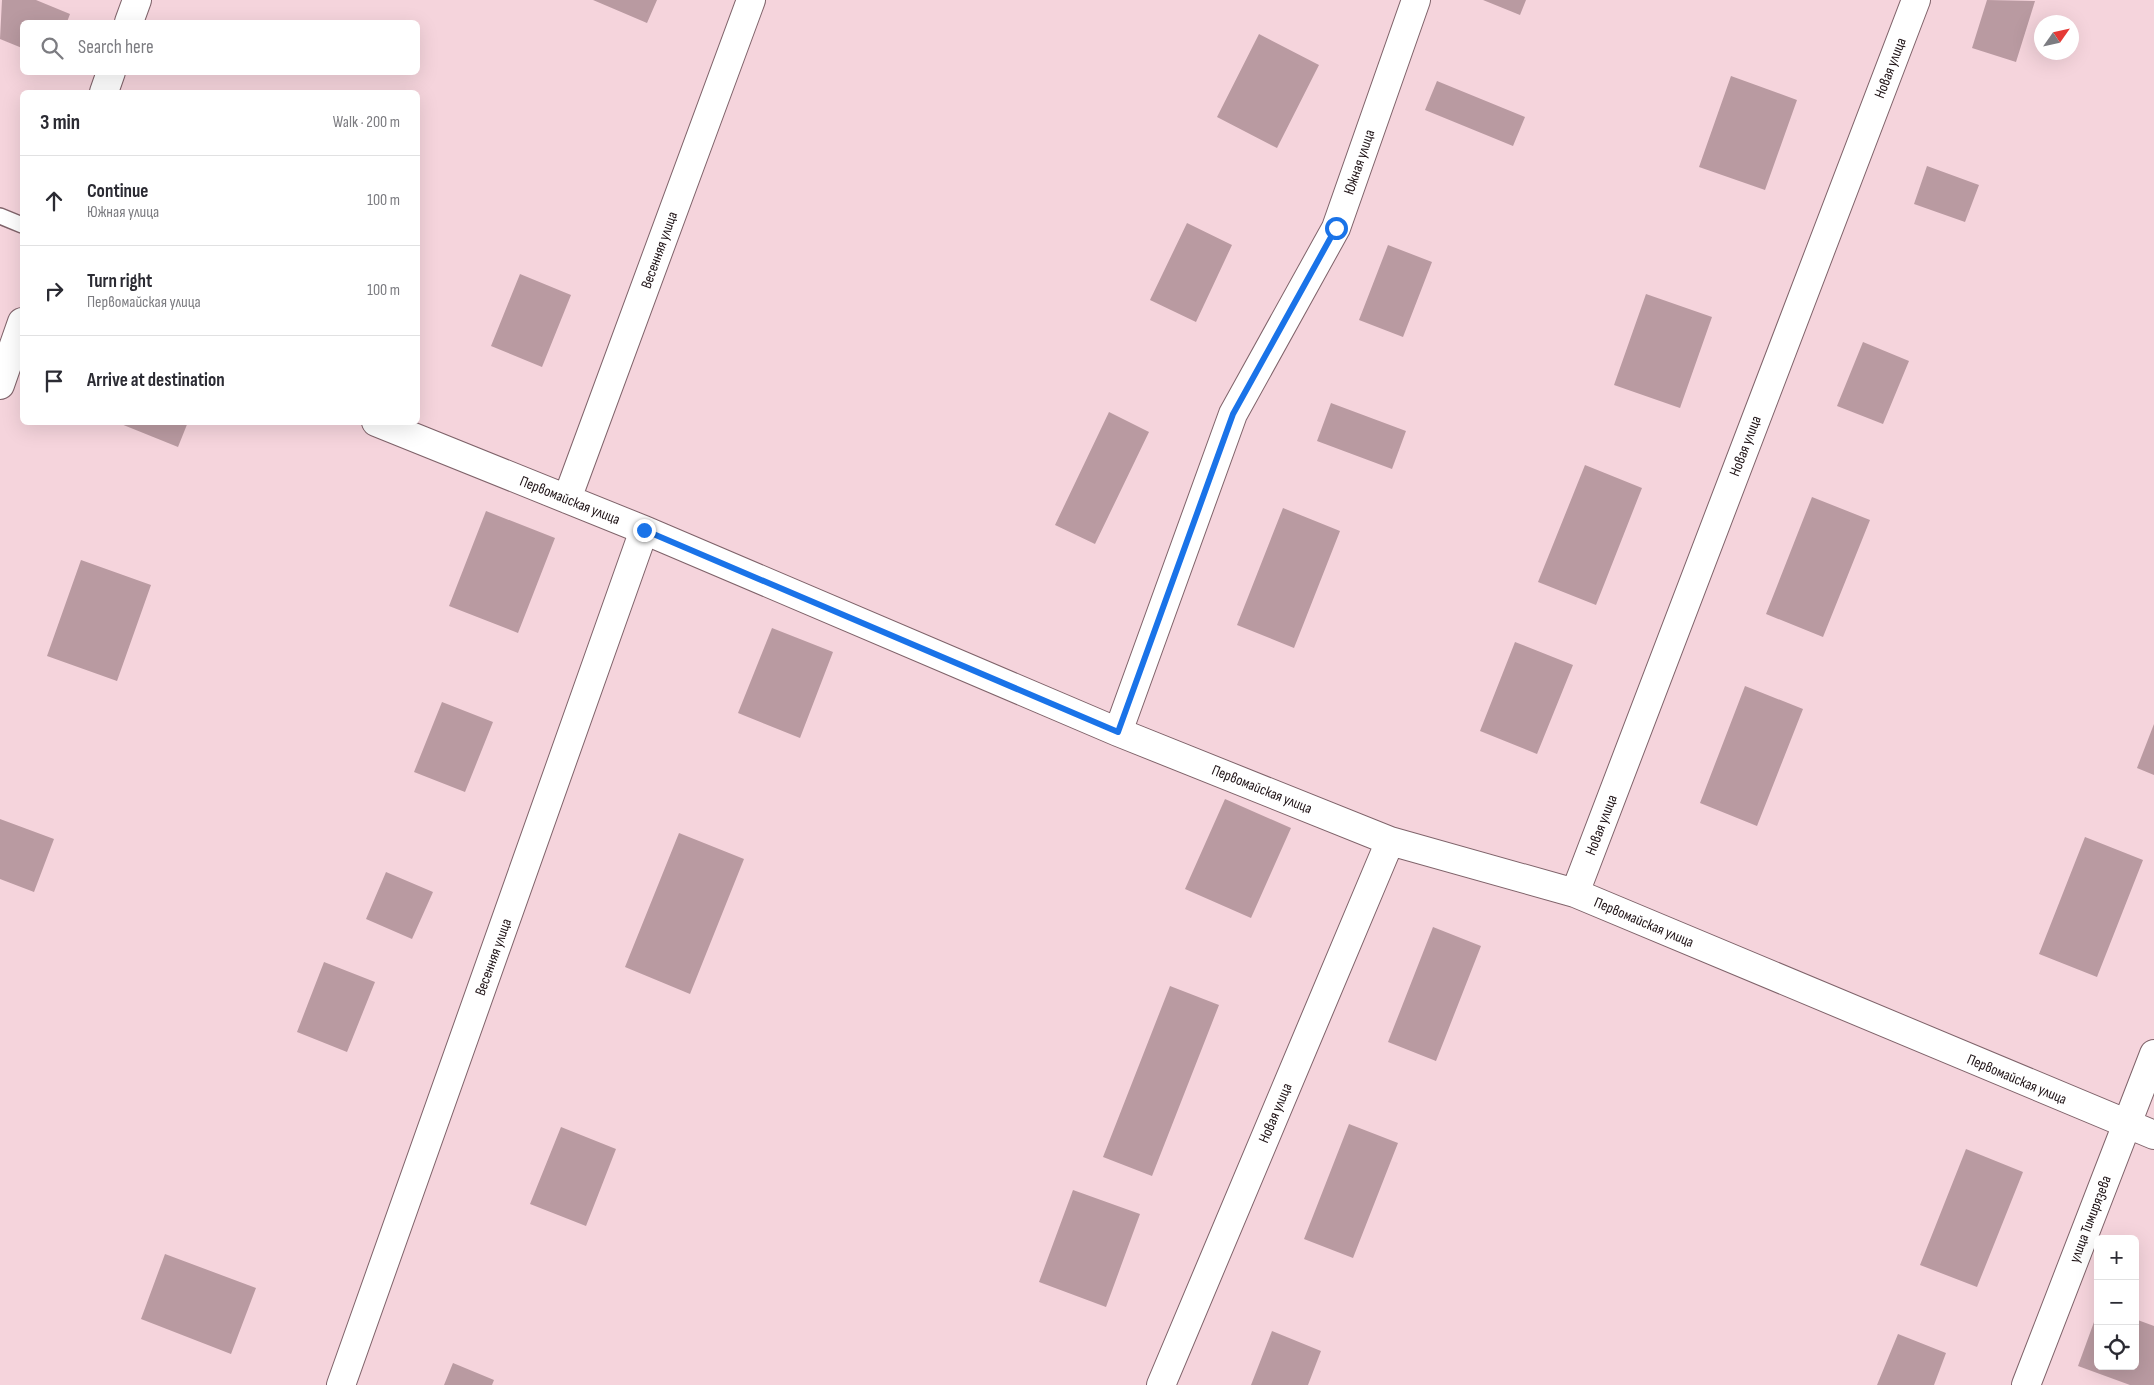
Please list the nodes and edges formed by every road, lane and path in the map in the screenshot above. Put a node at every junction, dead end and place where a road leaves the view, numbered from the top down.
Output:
1 (137, 0) edge
2 (752, 0) edge
3 (1416, 0) edge
4 (1916, 0) edge
5 (130, 20) edge
6 (110, 75) edge
7 (105, 90) edge
8 (0, 216) edge
9 (20, 224) edge
10 (20, 328) edge
11 (0, 385) edge
12 (383, 425) edge
13 (568, 499) junction
14 (644, 530) junction
15 (1118, 732) junction
16 (1390, 841) junction
17 (1575, 893) junction
18 (2154, 1054) edge
19 (2127, 1125) junction
20 (2154, 1135) edge
21 (341, 1385) edge
22 (1161, 1385) edge
23 (2026, 1385) edge

1 - 5 street
2 - 13 street, Весенняя улица
3 - 15 street, Южная улица
4 - 17 street, Новая улица
6 - 7 street
8 - 9 lane
10 - 11 street
12 - 13 street, Первомайская улица
13 - 14 street, Первомайская улица
14 - 15 street, Первомайская улица
14 - 21 street, Весенняя улица
15 - 16 street, Первомайская улица
16 - 17 street, Первомайская улица
16 - 22 street, Новая улица
17 - 19 street, Первомайская улица
18 - 19 street, улица Тимирязева
19 - 20 street, Первомайская улица
19 - 23 street, улица Тимирязева

